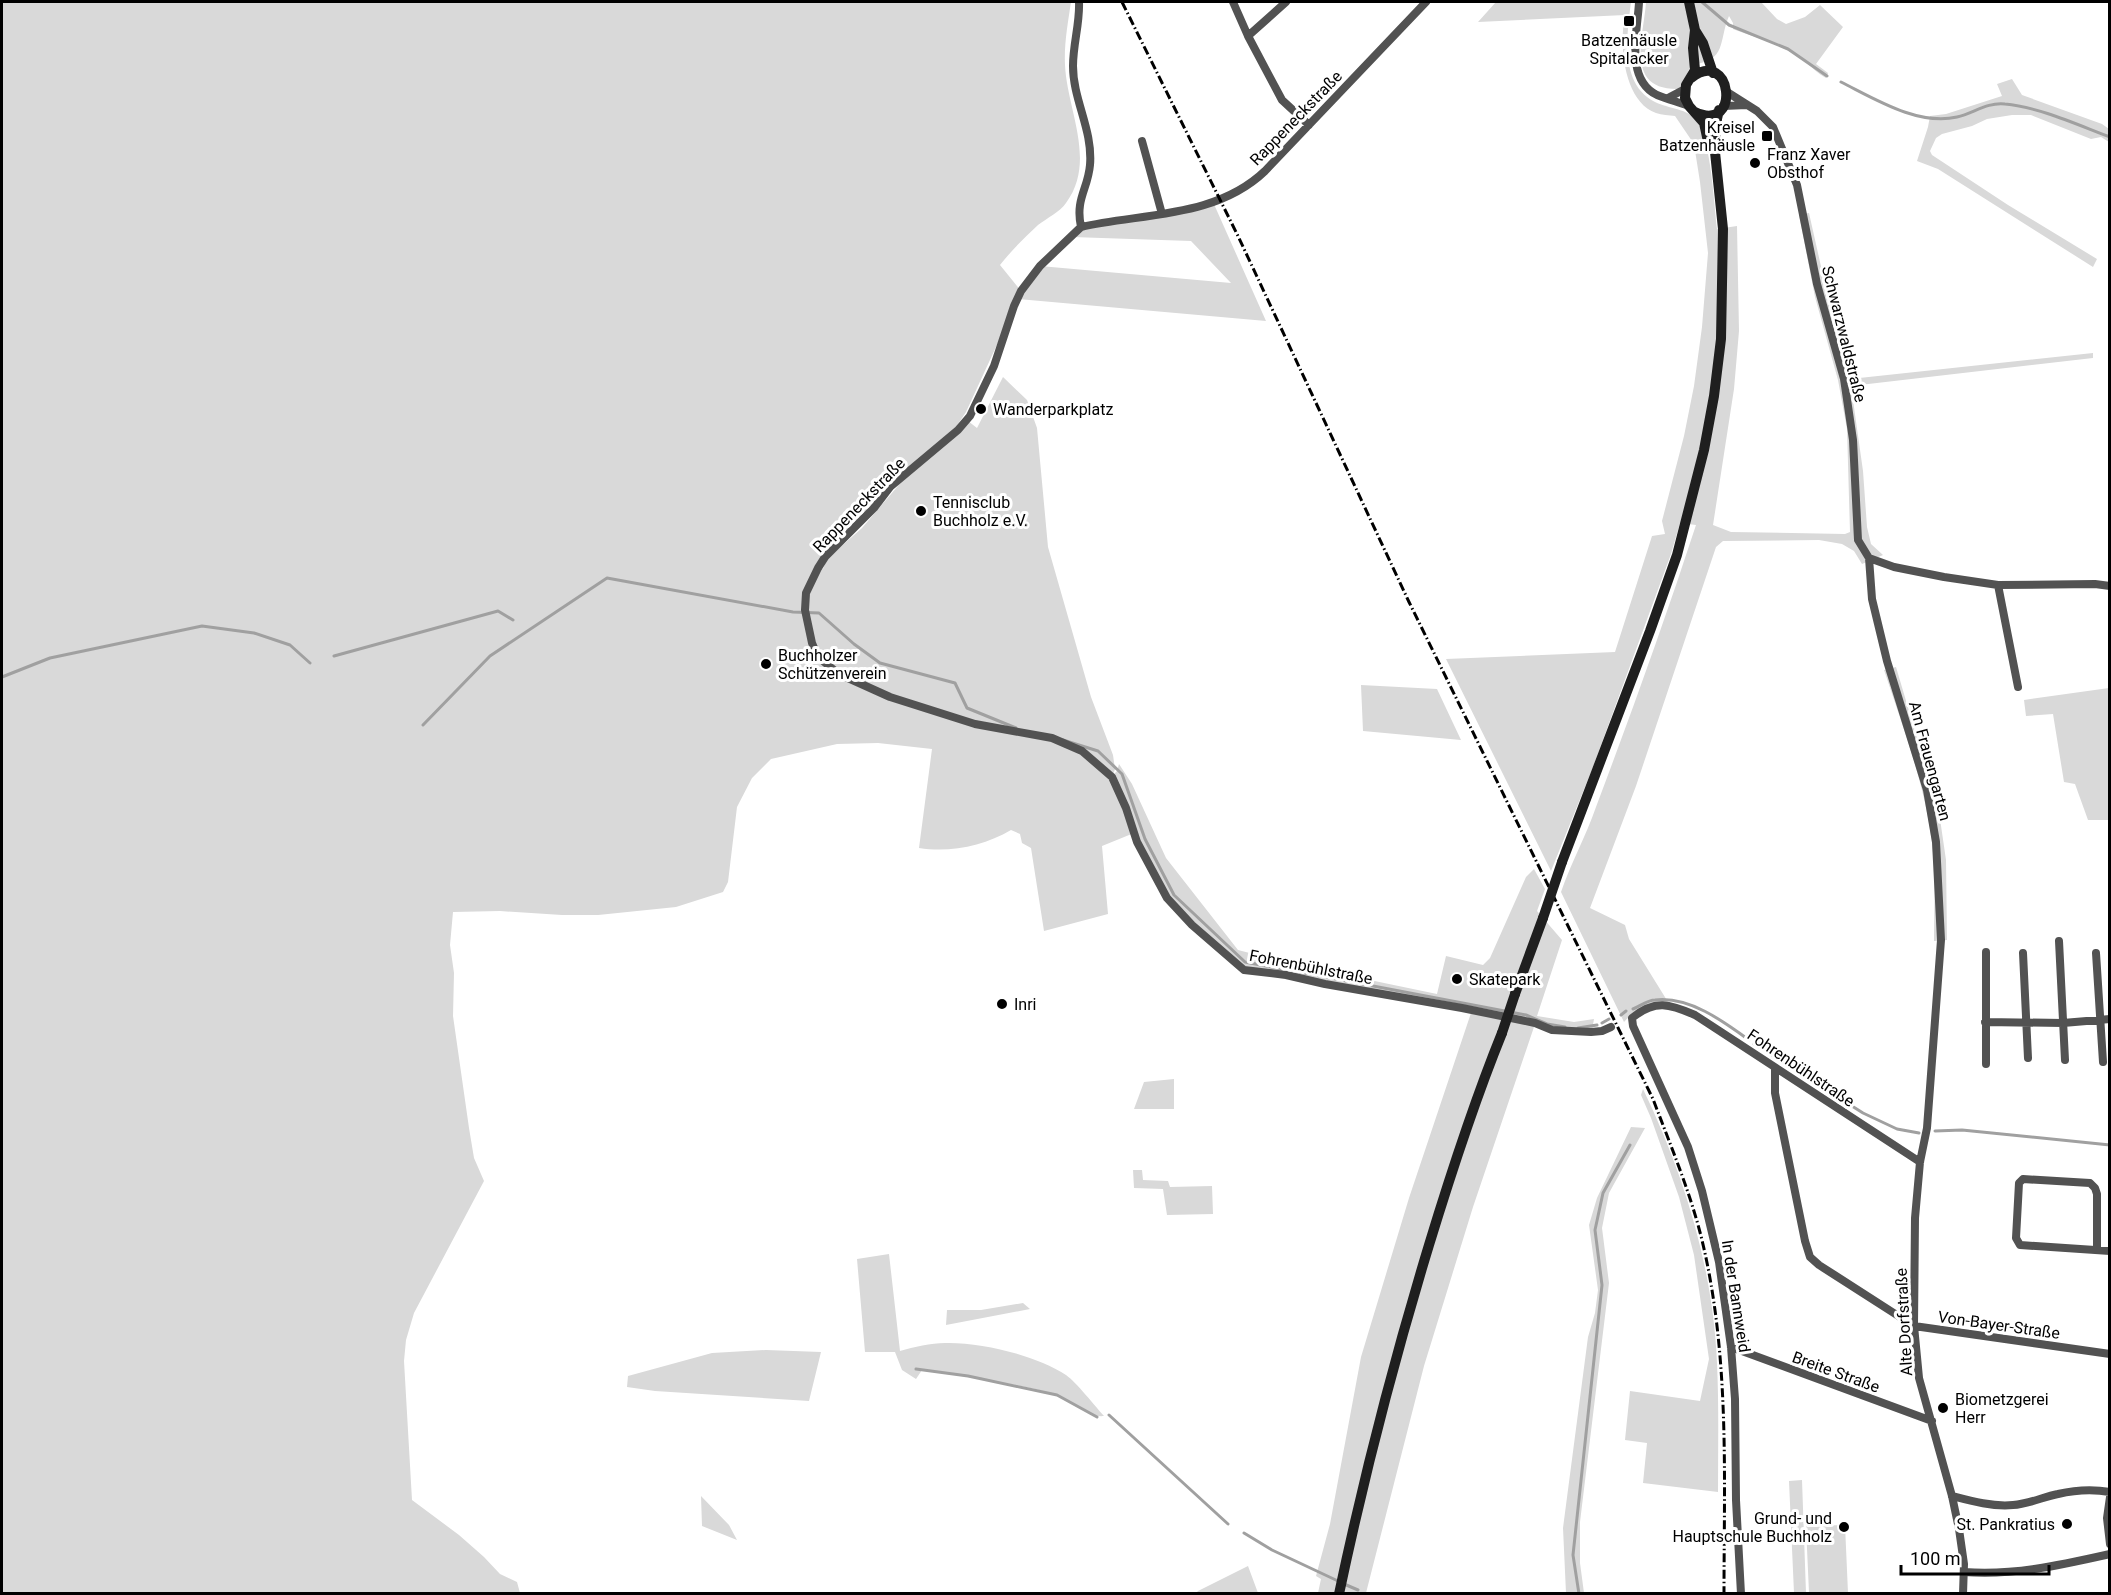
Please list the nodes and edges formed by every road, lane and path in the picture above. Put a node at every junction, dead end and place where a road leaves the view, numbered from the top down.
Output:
1 (1078, 2) edge
2 (1233, 2) edge
3 (1286, 2) edge
4 (1426, 2) edge
5 (1639, 2) edge
6 (1690, 2) edge
7 (1695, 30) junction
8 (1248, 36) junction
9 (1713, 73) junction
10 (1691, 78) junction
11 (1685, 89) junction
12 (1727, 92) junction
13 (1668, 98) junction
14 (1747, 105) junction
15 (1721, 108) junction
16 (1692, 109) junction
17 (1309, 125) junction
18 (1142, 141) dead end
19 (1715, 152) junction
20 (1162, 214) junction
21 (1081, 227) junction
22 (1869, 558) junction
23 (1998, 585) junction
24 (2109, 586) edge
25 (2018, 687) dead end
26 (975, 724) joint
27 (2059, 941) dead end
28 (1986, 952) dead end
29 (2024, 953) dead end
30 (2096, 953) dead end
31 (1632, 1018) joint
32 (2105, 1019) edge
33 (1985, 1022) junction
34 (2025, 1023) junction
35 (2063, 1023) junction
36 (1611, 1027) dead end
37 (2028, 1058) dead end
38 (2065, 1060) dead end
39 (2103, 1062) dead end
40 (1986, 1064) dead end
41 (1775, 1069) junction
42 (1929, 1082) joint
43 (1920, 1162) junction
44 (2097, 1249) junction
45 (2109, 1251) edge
46 (1914, 1326) junction
47 (1731, 1347) junction
48 (2109, 1354) edge
49 (1932, 1421) junction
50 (2109, 1492) edge
51 (1952, 1496) junction
52 (2109, 1497) edge
53 (2109, 1544) edge
54 (2109, 1554) edge
55 (1964, 1572) junction
56 (1339, 1593) edge
57 (1741, 1593) edge
58 (1963, 1593) edge

1 - 21 street
2 - 8 street
3 - 8 street
4 - 17 street, Rappeneckstraße
5 - 13 street
6 - 7 main road
7 - 9 main road
7 - 10 main road
8 - 17 street
9 - 10 main road
9 - 12 main road
10 - 11 main road
11 - 13 street
11 - 16 main road
12 - 14 street, Schwarzwaldstraße
12 - 15 main road
13 - 16 street
14 - 15 street
14 - 22 street, Schwarzwaldstraße
15 - 16 main road
15 - 19 main road
16 - 19 main road
17 - 20 street, Rappeneckstraße
18 - 20 street
19 - 56 main road, bridge
20 - 21 street, Rappeneckstraße
21 - 26 street, Rappeneckstraße
22 - 23 street
22 - 42 street, Am Frauengarten
23 - 24 street
23 - 25 street
26 - 36 street, Fohrenbühlstraße
27 - 35 street
28 - 33 street
29 - 34 street
30 - 32 street
31 - 41 street, Fohrenbühlstraße
31 - 47 street, In der Bannweid
32 - 35 street
32 - 39 street
33 - 34 street
33 - 40 street
34 - 35 street
34 - 37 street
35 - 38 street
41 - 43 street, Fohrenbühlstraße
41 - 46 street, Von-Bayer-Straße
42 - 43 street, Alte Dorfstraße
43 - 46 street, Alte Dorfstraße
44 - 44 street
44 - 45 street
46 - 48 street, Von-Bayer-Straße
46 - 49 street, Alte Dorfstraße
47 - 49 street, Breite Straße
47 - 57 street, In der Bannweid
49 - 51 street, Alte Dorfstraße
50 - 51 street
51 - 55 street, Alte Dorfstraße
52 - 53 street
54 - 55 street
55 - 58 street, Alte Dorfstraße

